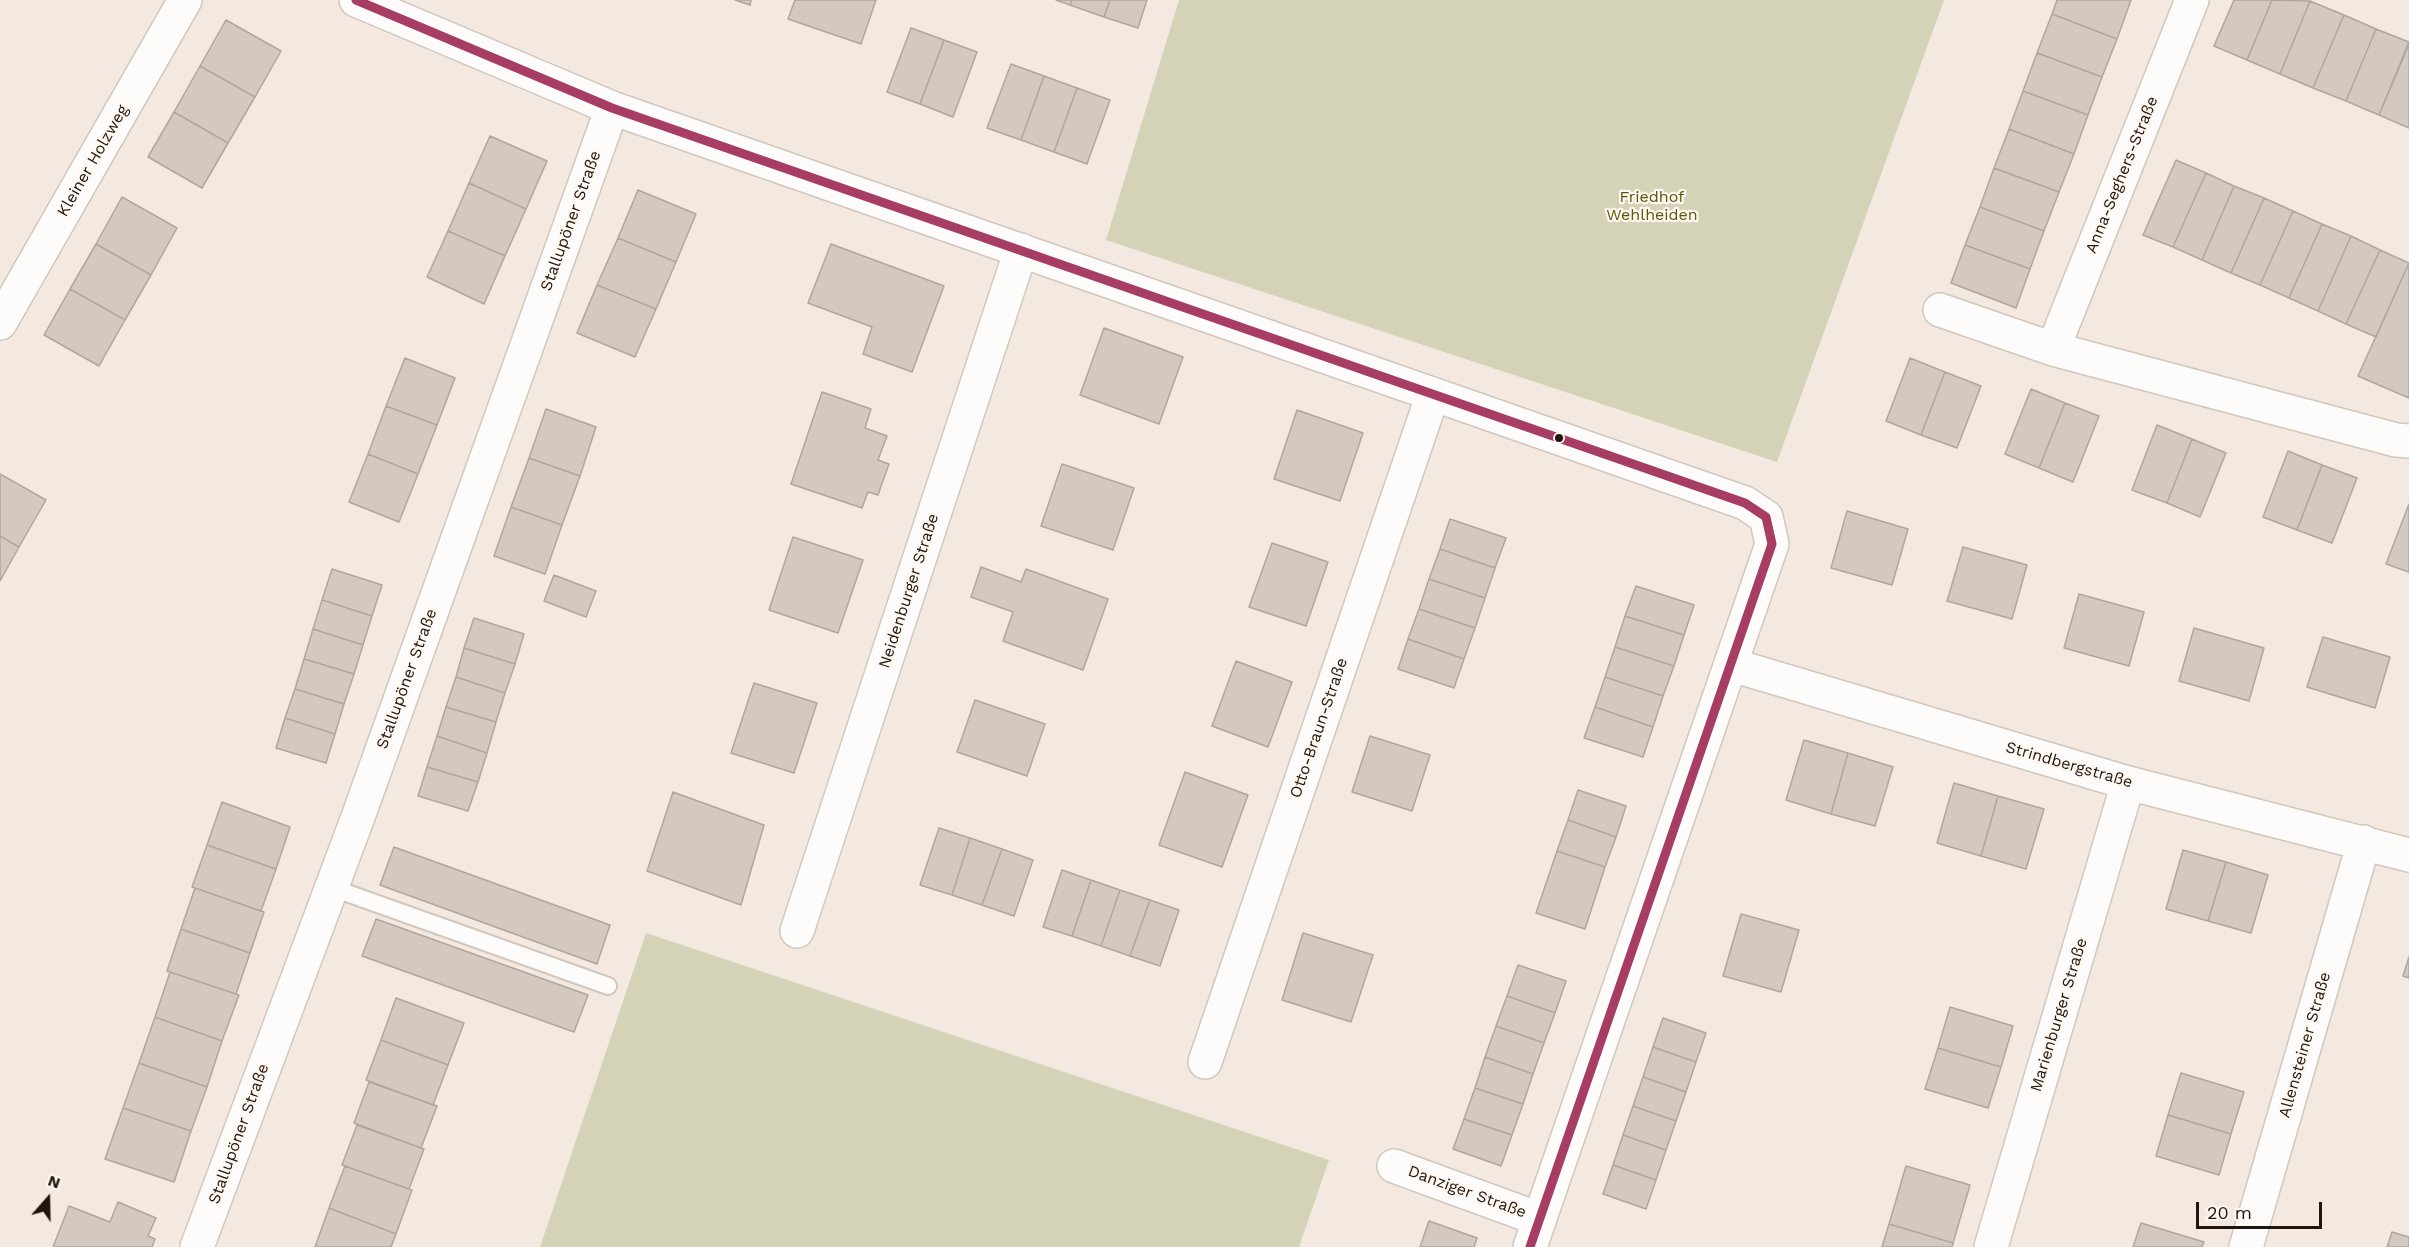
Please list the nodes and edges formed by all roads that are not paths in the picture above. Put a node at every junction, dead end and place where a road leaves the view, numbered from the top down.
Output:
1 (185, 0) edge
2 (356, 0) edge
3 (2192, 0) edge
4 (612, 108) junction
5 (1021, 250) junction
6 (1940, 310) dead end
7 (0, 323) edge
8 (2053, 349) junction
9 (1433, 394) junction
10 (2409, 441) edge
11 (1732, 665) junction
12 (2128, 783) junction
13 (2364, 842) junction
14 (2409, 855) edge
15 (330, 887) junction
16 (797, 932) dead end
17 (608, 986) dead end
18 (1205, 1062) dead end
19 (1394, 1166) dead end
20 (1535, 1233) edge
21 (197, 1247) edge
22 (1990, 1247) edge
23 (2246, 1247) edge

1 - 7 street, Kleiner Holzweg
2 - 4 street
3 - 8 street, Anna-Seghers-Straße
4 - 5 street
4 - 15 street, Stallupöner Straße
5 - 9 street
5 - 16 street, Neidenburger Straße
6 - 8 street
8 - 10 street
9 - 11 street
9 - 18 street, Otto-Braun-Straße
11 - 12 street, Strindbergstraße
11 - 20 street
12 - 13 street, Strindbergstraße
12 - 22 street, Marienburger Straße
13 - 14 street, Strindbergstraße
13 - 23 street, Allensteiner Straße
15 - 17 lane
15 - 21 street, Stallupöner Straße
19 - 20 street, Danziger Straße

